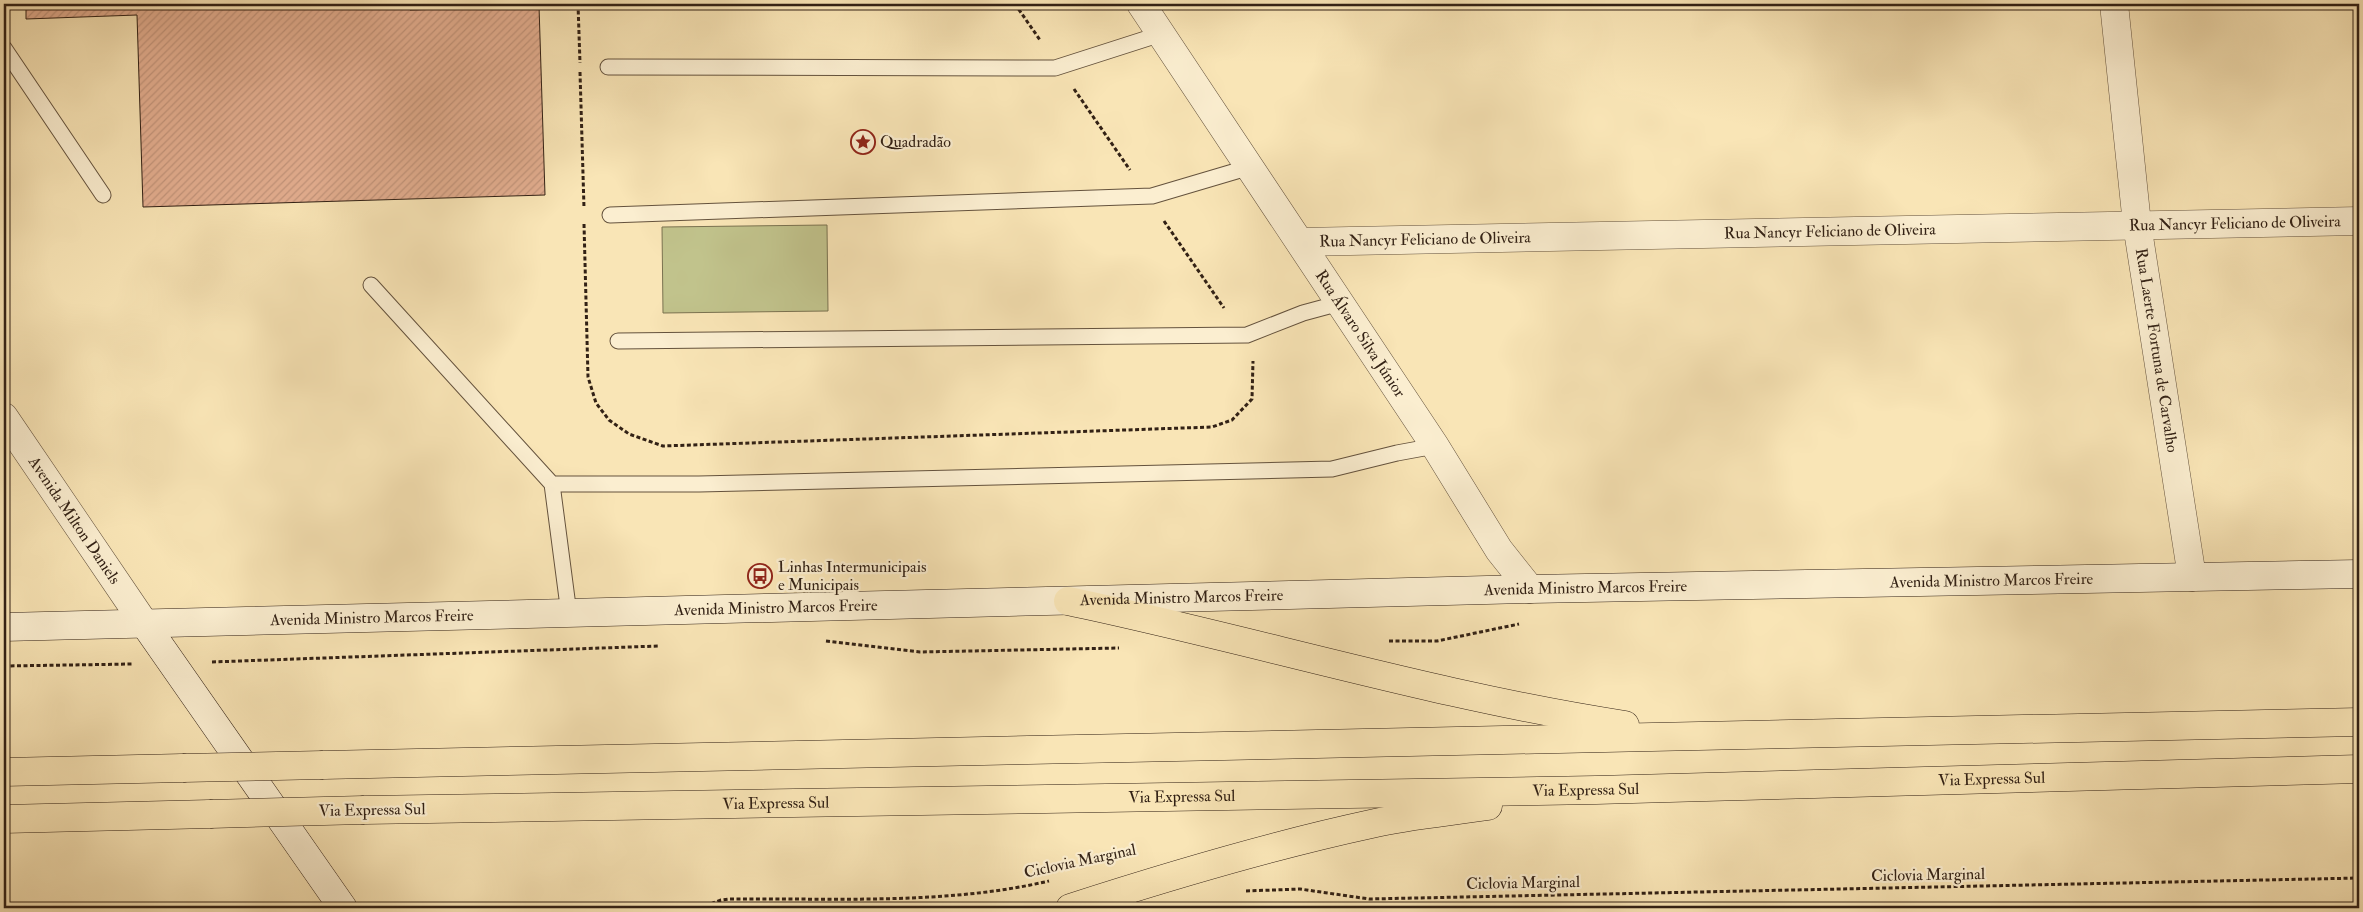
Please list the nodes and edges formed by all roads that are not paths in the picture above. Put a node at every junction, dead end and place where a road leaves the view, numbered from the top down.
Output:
1 (1142, 4) edge
2 (2114, 4) edge
3 (1161, 34) junction
4 (4, 48) edge
5 (608, 67) dead end
6 (1250, 168) junction
7 (103, 195) dead end
8 (610, 215) dead end
9 (2359, 221) edge
10 (2138, 224) junction
11 (1300, 242) junction
12 (371, 285) dead end
13 (1340, 303) junction
14 (618, 341) dead end
15 (4, 417) edge
16 (1436, 446) junction
17 (552, 484) junction
18 (2359, 574) edge
19 (2192, 577) junction
20 (1530, 589) junction
21 (1068, 601) junction
22 (568, 614) junction
23 (144, 623) junction
24 (4, 627) edge
25 (2359, 722) edge
26 (1698, 736) junction
27 (2359, 769) edge
28 (4, 772) edge
29 (1596, 790) junction
30 (4, 819) edge
31 (343, 908) edge
32 (1070, 908) edge

1 - 3 street, Rua Álvaro Silva Júnior
2 - 10 street, Rua Laerte Fortuna de Carvalho
3 - 5 lane
3 - 6 street, Rua Álvaro Silva Júnior
4 - 7 lane
6 - 8 lane
6 - 11 street, Rua Álvaro Silva Júnior
9 - 10 street, Rua Nancyr Feliciano de Oliveira
10 - 11 street, Rua Nancyr Feliciano de Oliveira
10 - 19 street, Rua Laerte Fortuna de Carvalho
11 - 13 street, Rua Álvaro Silva Júnior
12 - 17 lane
13 - 14 lane
13 - 16 street, Rua Álvaro Silva Júnior
15 - 23 street, Avenida Milton Daniels
16 - 17 lane
16 - 20 street, Rua Álvaro Silva Júnior
17 - 22 lane
18 - 19 street, Avenida Ministro Marcos Freire
19 - 20 street, Avenida Ministro Marcos Freire
20 - 21 street, Avenida Ministro Marcos Freire
21 - 22 street, Avenida Ministro Marcos Freire
21 - 26 highway
22 - 23 street, Avenida Ministro Marcos Freire
23 - 24 street, Avenida Ministro Marcos Freire
23 - 31 street, Avenida Milton Daniels
25 - 26 highway
26 - 28 highway, bridge
27 - 29 highway, Via Expressa Sul
29 - 30 highway, Via Expressa Sul, bridge
29 - 32 highway

